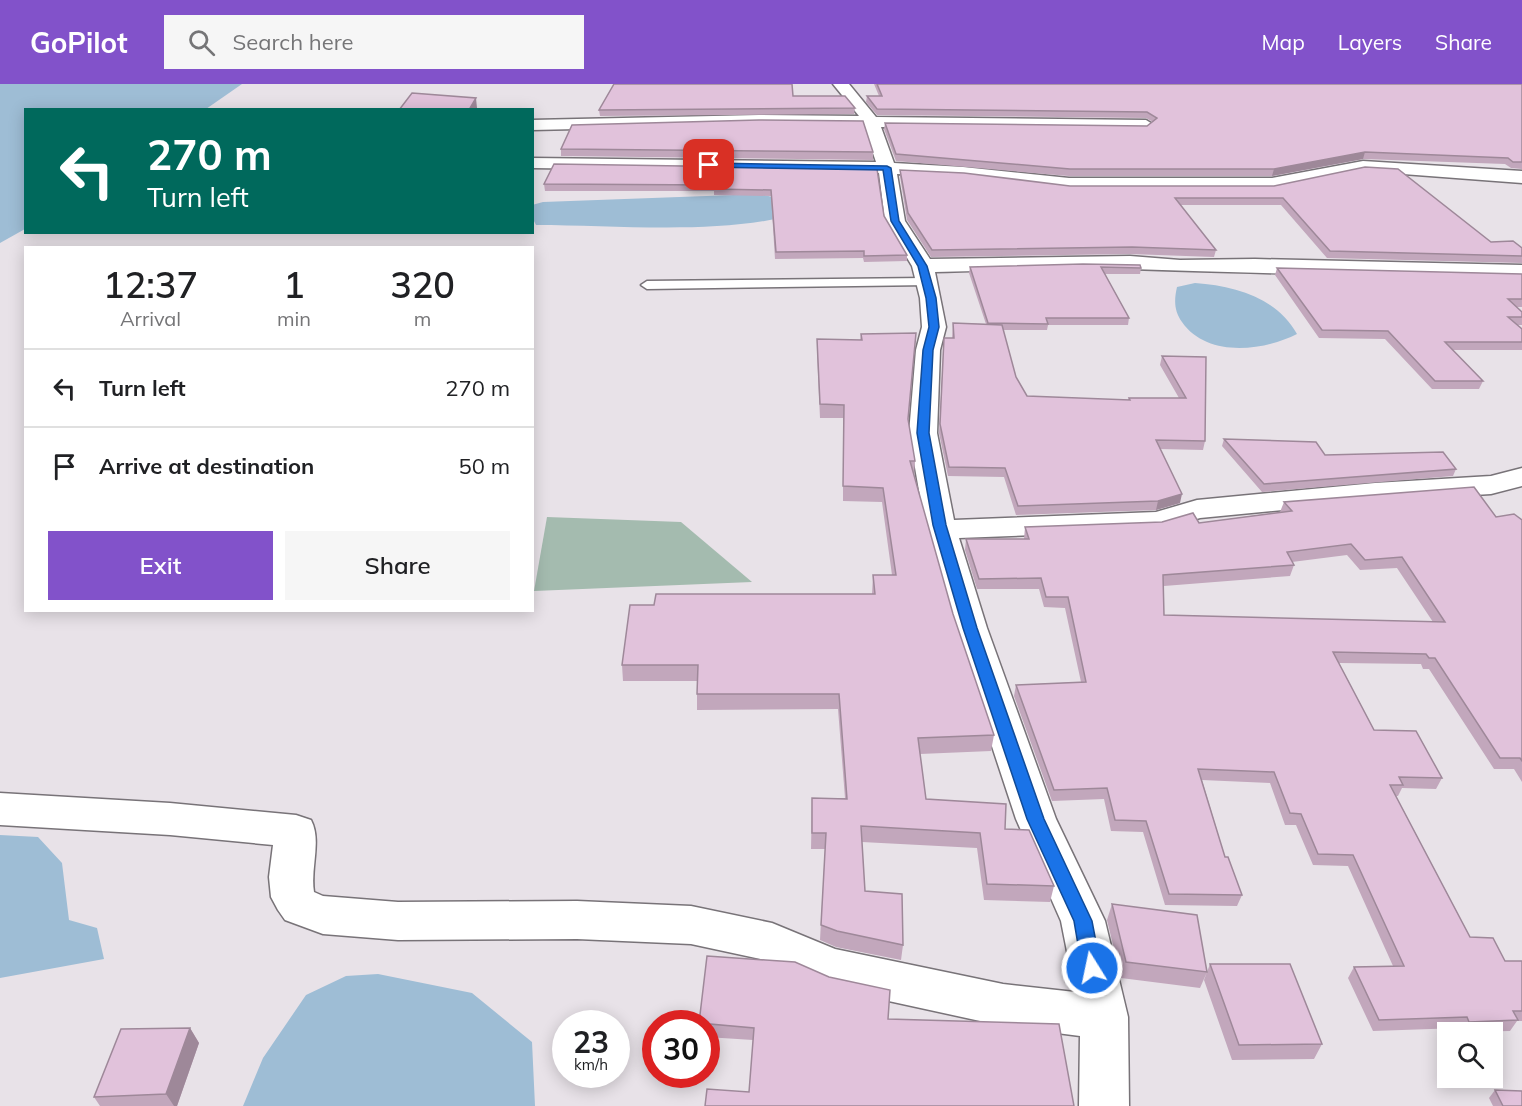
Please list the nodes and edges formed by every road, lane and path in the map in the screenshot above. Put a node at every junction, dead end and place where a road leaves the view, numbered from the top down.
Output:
1 (841, 84) edge
2 (870, 120) junction
3 (1146, 124) edge
4 (534, 125) edge
5 (534, 163) edge
6 (887, 168) junction
7 (1522, 177) edge
8 (1522, 272) edge
9 (925, 274) junction
10 (647, 285) dead end
11 (1522, 477) edge
12 (942, 530) junction
13 (0, 809) edge
14 (1104, 1017) junction
15 (1104, 1106) edge

1 - 2 street
2 - 3 street
2 - 4 street
2 - 6 street
5 - 6 street
6 - 7 street
6 - 9 street
8 - 9 street
9 - 10 lane
9 - 12 street
11 - 12 street
12 - 14 street
13 - 14 street
14 - 15 street

